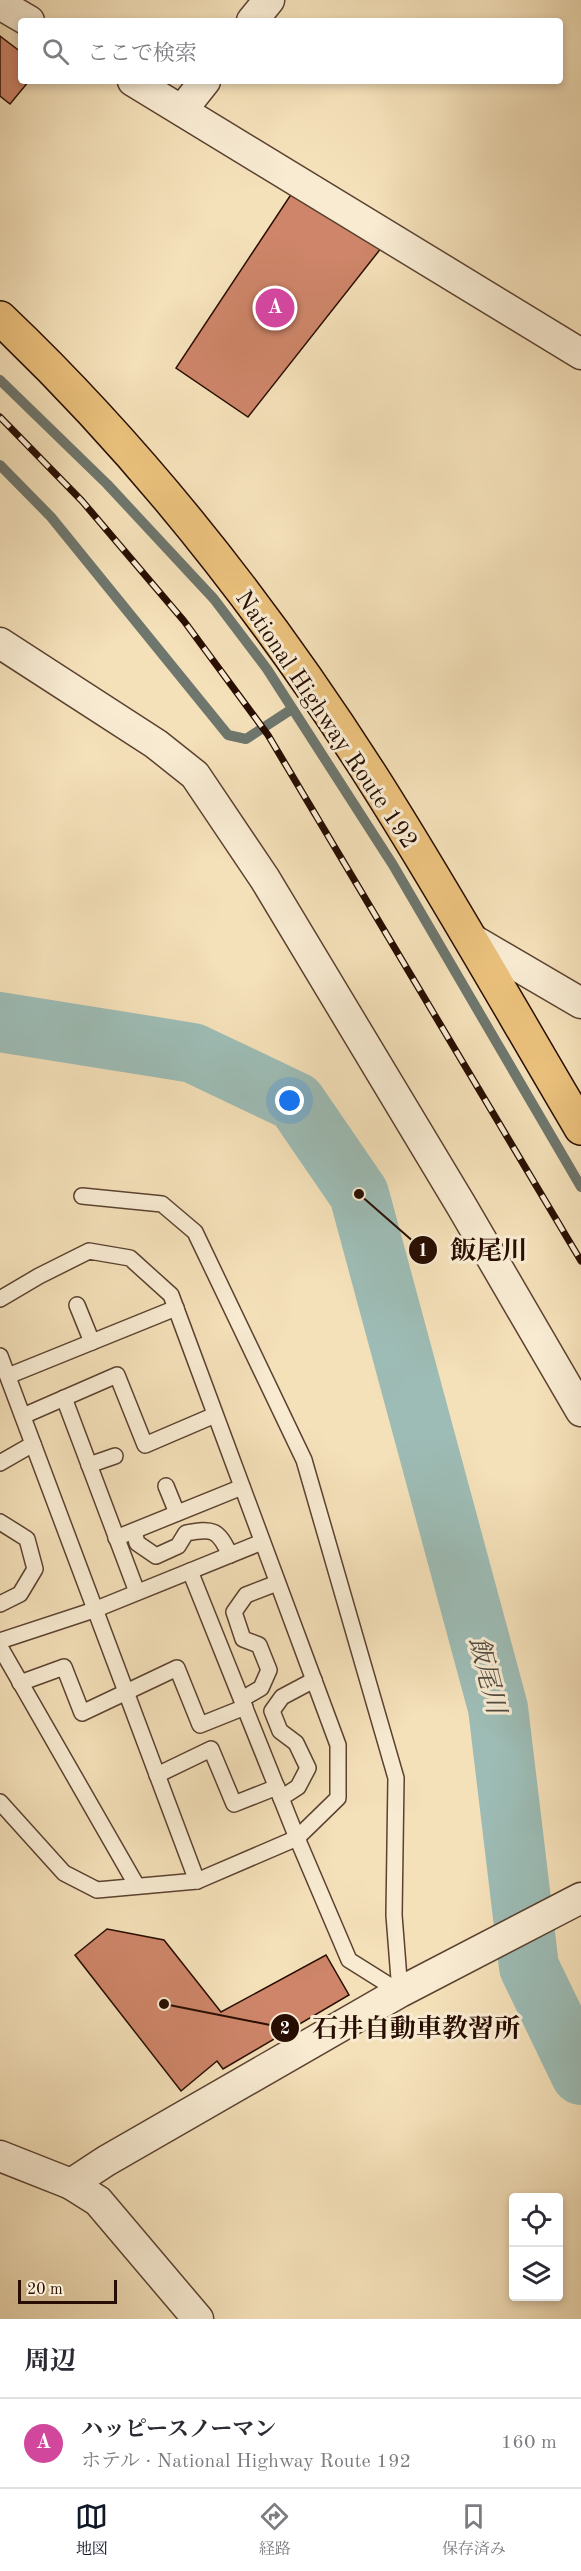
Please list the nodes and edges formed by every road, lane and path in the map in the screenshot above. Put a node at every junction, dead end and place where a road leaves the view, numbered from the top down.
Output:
1 (269, 0) edge
2 (0, 4) edge
3 (24, 18) edge
4 (254, 18) edge
5 (138, 84) edge
6 (203, 84) edge
7 (182, 110) junction
8 (0, 318) edge
9 (581, 354) edge
10 (0, 643) edge
11 (468, 937) junction
12 (581, 1003) edge
13 (581, 1128) edge
14 (82, 1196) dead end
15 (0, 1299) edge
16 (77, 1305) dead end
17 (176, 1308) junction
18 (92, 1342) junction
19 (0, 1356) edge
20 (8, 1376) junction
21 (0, 1395) edge
22 (16, 1398) junction
23 (64, 1398) junction
24 (581, 1411) edge
25 (215, 1415) junction
26 (23, 1416) junction
27 (33, 1444) junction
28 (115, 1456) dead end
29 (0, 1463) edge
30 (89, 1465) junction
31 (166, 1486) dead end
32 (242, 1487) junction
33 (177, 1513) junction
34 (0, 1522) edge
35 (134, 1531) junction
36 (116, 1538) junction
37 (262, 1542) junction
38 (230, 1555) junction
39 (190, 1571) junction
40 (277, 1583) junction
41 (137, 1593) junction
42 (0, 1604) edge
43 (94, 1610) junction
44 (0, 1641) edge
45 (0, 1647) edge
46 (314, 1680) junction
47 (20, 1683) junction
48 (126, 1693) junction
49 (243, 1703) junction
50 (157, 1775) junction
51 (279, 1793) junction
52 (0, 1802) edge
53 (297, 1838) junction
54 (197, 1881) junction
55 (136, 1886) junction
56 (581, 1898) edge
57 (400, 1992) junction
58 (0, 2156) edge
59 (71, 2184) junction
60 (198, 2319) edge

1 - 4 street
2 - 3 street
5 - 7 street
6 - 7 street
7 - 9 street
8 - 11 highway, National Highway Route 192
10 - 24 street
11 - 12 street
11 - 13 highway, National Highway Route 192
14 - 57 lane
15 - 17 lane
16 - 18 lane
17 - 18 lane
17 - 25 lane
18 - 20 lane
19 - 20 lane
20 - 22 lane
21 - 22 lane
22 - 26 lane
23 - 25 lane
23 - 26 lane
23 - 30 lane
25 - 32 lane
26 - 27 lane
27 - 29 lane
27 - 43 lane
28 - 30 lane
30 - 36 lane
31 - 33 lane
32 - 33 lane
32 - 37 lane
33 - 35 lane
34 - 42 lane
35 - 36 lane
35 - 38 lane
36 - 41 lane
37 - 38 lane
37 - 40 lane
38 - 39 lane
39 - 41 lane
39 - 49 lane
40 - 46 lane
40 - 49 lane
41 - 43 lane
43 - 44 lane
43 - 48 lane
45 - 47 lane
46 - 51 lane
46 - 53 lane
47 - 48 lane
47 - 55 lane
48 - 49 lane
48 - 50 lane
49 - 51 lane
50 - 51 lane
50 - 54 lane
51 - 53 lane
52 - 55 lane
53 - 54 lane
53 - 57 lane
54 - 55 lane
56 - 57 street
57 - 59 street
58 - 59 street
59 - 60 street

